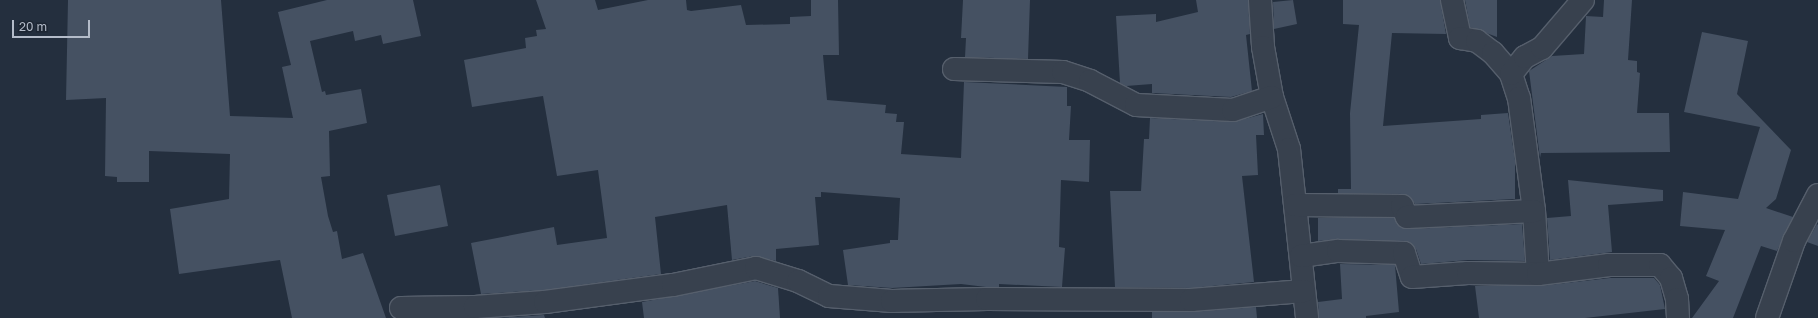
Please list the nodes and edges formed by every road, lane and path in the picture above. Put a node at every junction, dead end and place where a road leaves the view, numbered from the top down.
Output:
1 (1452, 0) edge
2 (1583, 0) edge
3 (1263, 1) edge
4 (954, 69) dead end
5 (1511, 74) junction
6 (1272, 97) junction
7 (1818, 195) edge
8 (1295, 205) junction
9 (1534, 211) junction
10 (1301, 256) junction
11 (1538, 274) junction
12 (1304, 291) junction
13 (401, 308) dead end
14 (477, 312) edge
15 (1307, 318) edge
16 (1678, 318) edge
17 (1767, 318) edge

1 - 5 street
2 - 5 street
3 - 6 street
4 - 6 street
5 - 9 street
6 - 8 street
7 - 17 street
8 - 9 street
8 - 10 street
9 - 11 street
10 - 11 street
10 - 12 street
11 - 16 street
12 - 14 street
12 - 15 street
13 - 14 street

